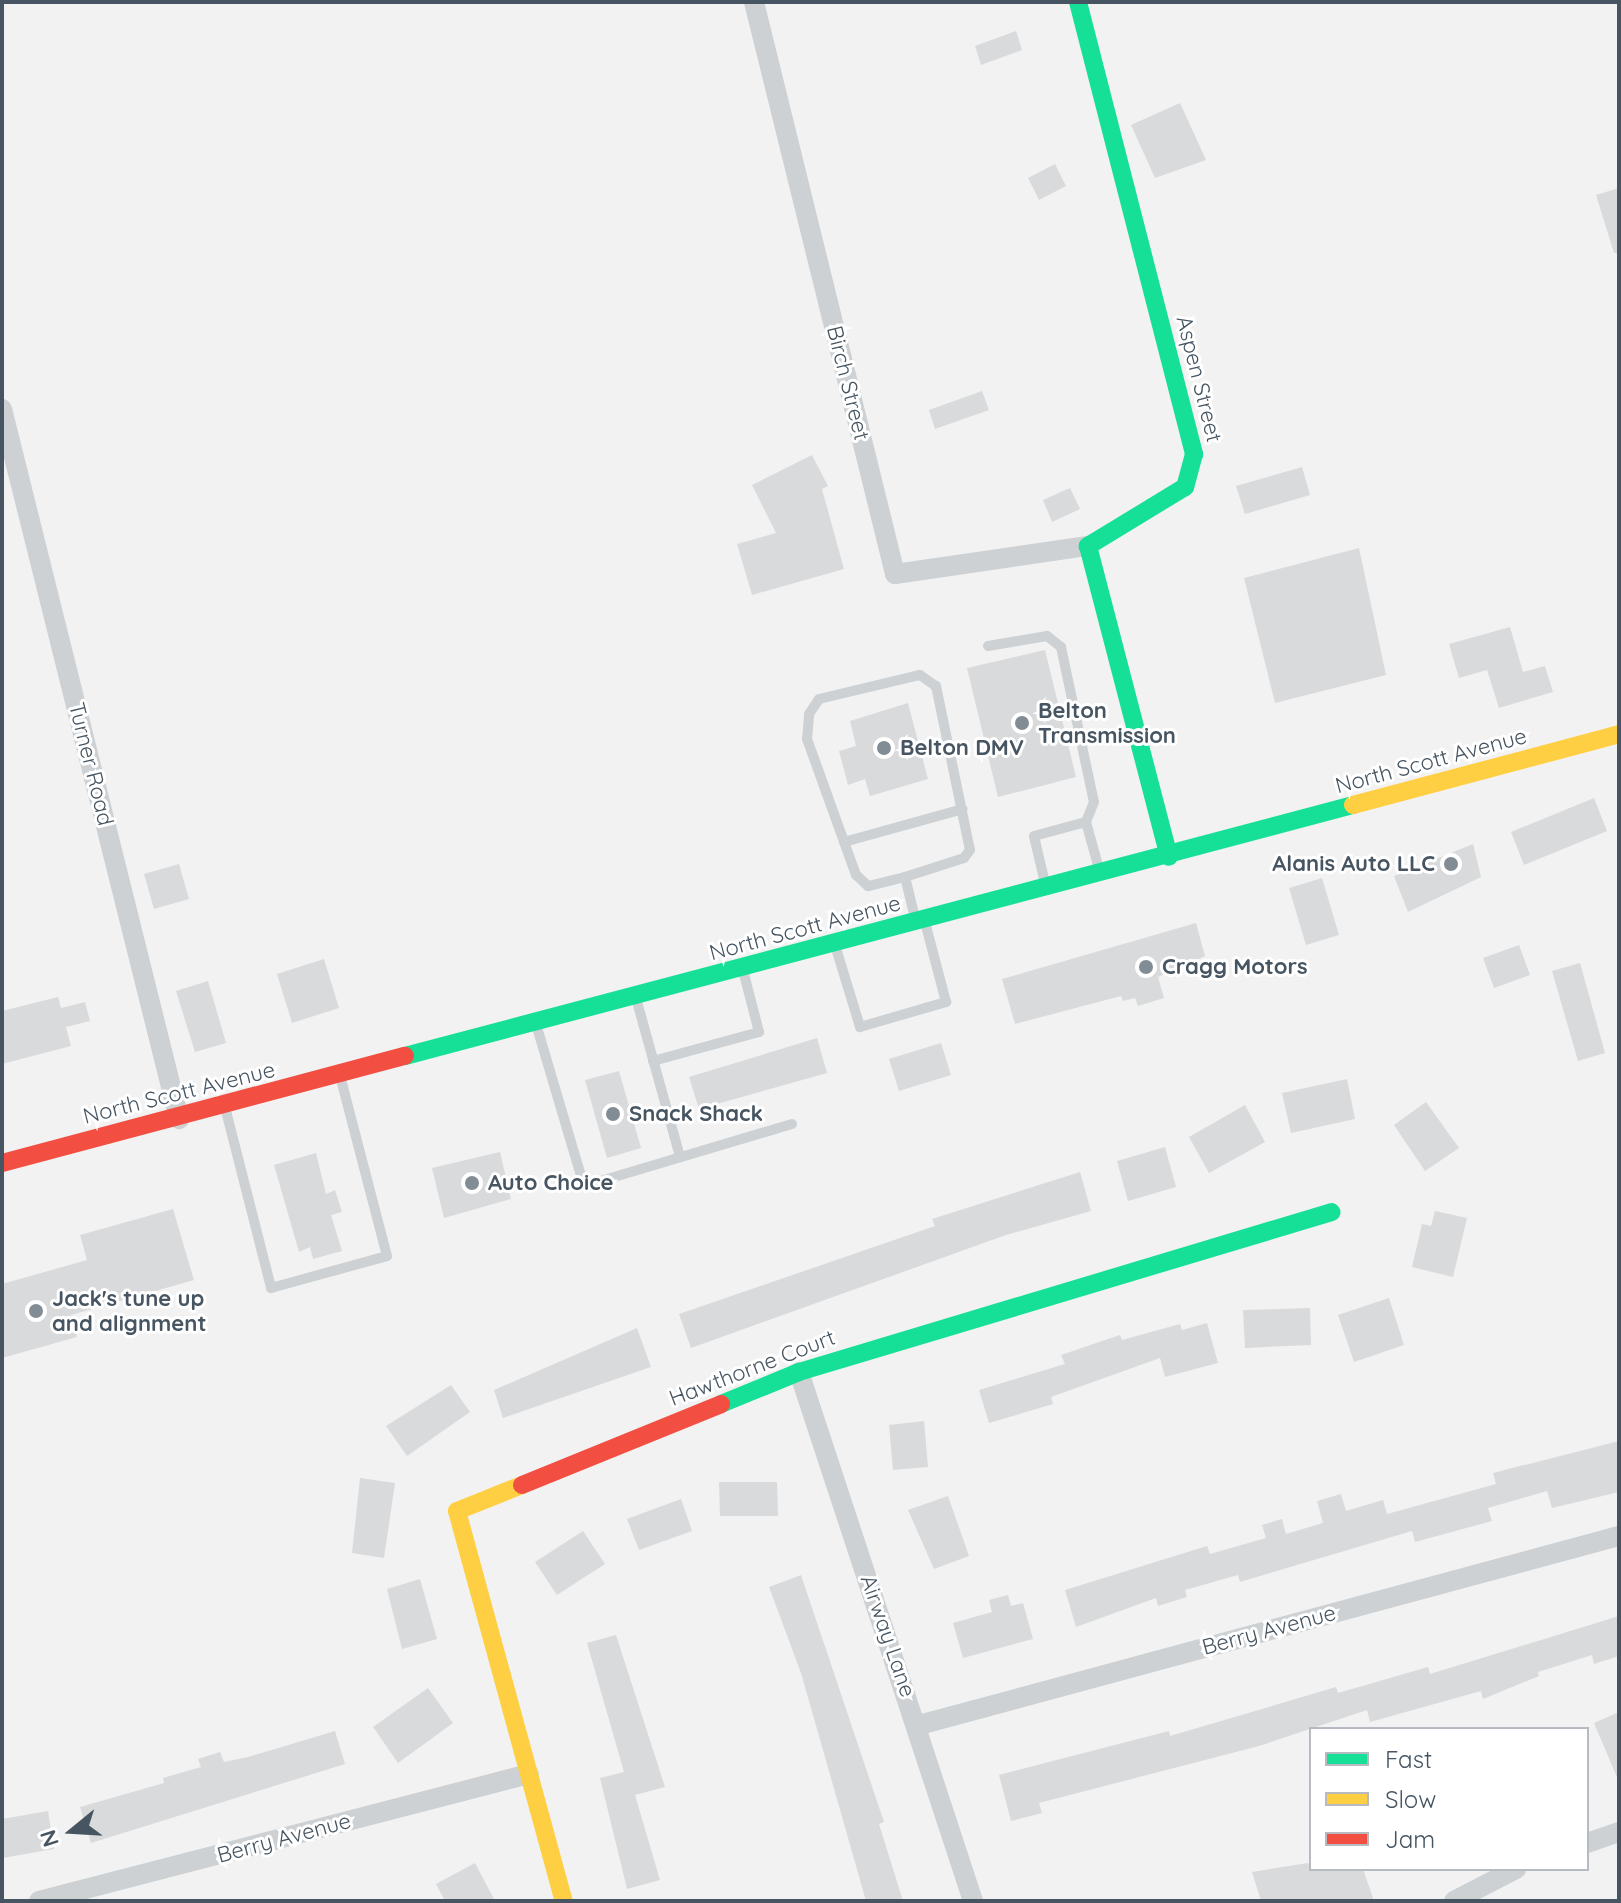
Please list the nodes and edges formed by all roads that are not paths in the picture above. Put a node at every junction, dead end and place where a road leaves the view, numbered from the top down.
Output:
1 (754, 2) edge
2 (1078, 2) edge
3 (2, 409) edge
4 (1088, 546) junction
5 (988, 646) dead end
6 (1619, 734) edge
7 (963, 809) junction
8 (1086, 822) junction
9 (844, 842) junction
10 (1169, 857) junction
11 (1101, 875) junction
12 (905, 877) junction
13 (1046, 889) junction
14 (921, 922) junction
15 (835, 945) junction
16 (743, 970) junction
17 (636, 998) junction
18 (536, 1024) junction
19 (653, 1061) junction
20 (340, 1076) junction
21 (225, 1107) junction
22 (179, 1119) junction
23 (792, 1124) dead end
24 (680, 1157) junction
25 (2, 1163) edge
26 (1332, 1212) dead end
27 (799, 1372) junction
28 (1619, 1536) edge
29 (919, 1725) junction
30 (529, 1774) junction
31 (1619, 1832) edge
32 (1589, 1842) edge
33 (1512, 1871) edge
34 (39, 1901) edge
35 (564, 1901) edge
36 (973, 1901) edge
37 (1454, 1901) edge

1 - 4 street, Birch Street
2 - 4 street, Aspen Street
3 - 22 street, Turner Road
4 - 10 street
5 - 8 lane
6 - 10 street, North Scott Avenue
7 - 9 lane
7 - 9 lane
7 - 12 lane
8 - 11 lane
8 - 13 lane
9 - 12 lane
10 - 11 street, North Scott Avenue
11 - 13 street, North Scott Avenue
12 - 14 lane
13 - 14 street, North Scott Avenue
14 - 15 street, North Scott Avenue
14 - 15 lane
15 - 16 street, North Scott Avenue
16 - 17 street, North Scott Avenue
16 - 19 lane
17 - 18 street, North Scott Avenue
17 - 19 lane
18 - 20 street, North Scott Avenue
18 - 24 lane
19 - 24 lane
20 - 21 street, North Scott Avenue
20 - 21 lane
21 - 22 street, North Scott Avenue
22 - 25 street, North Scott Avenue
23 - 24 lane
26 - 27 street, Hawthorne Court
27 - 29 street, Airway Lane
27 - 30 street, Hawthorne Court
28 - 29 street, Berry Avenue
29 - 36 street, Airway Lane
30 - 34 street, Berry Avenue
30 - 35 street
31 - 32 street
33 - 37 street

